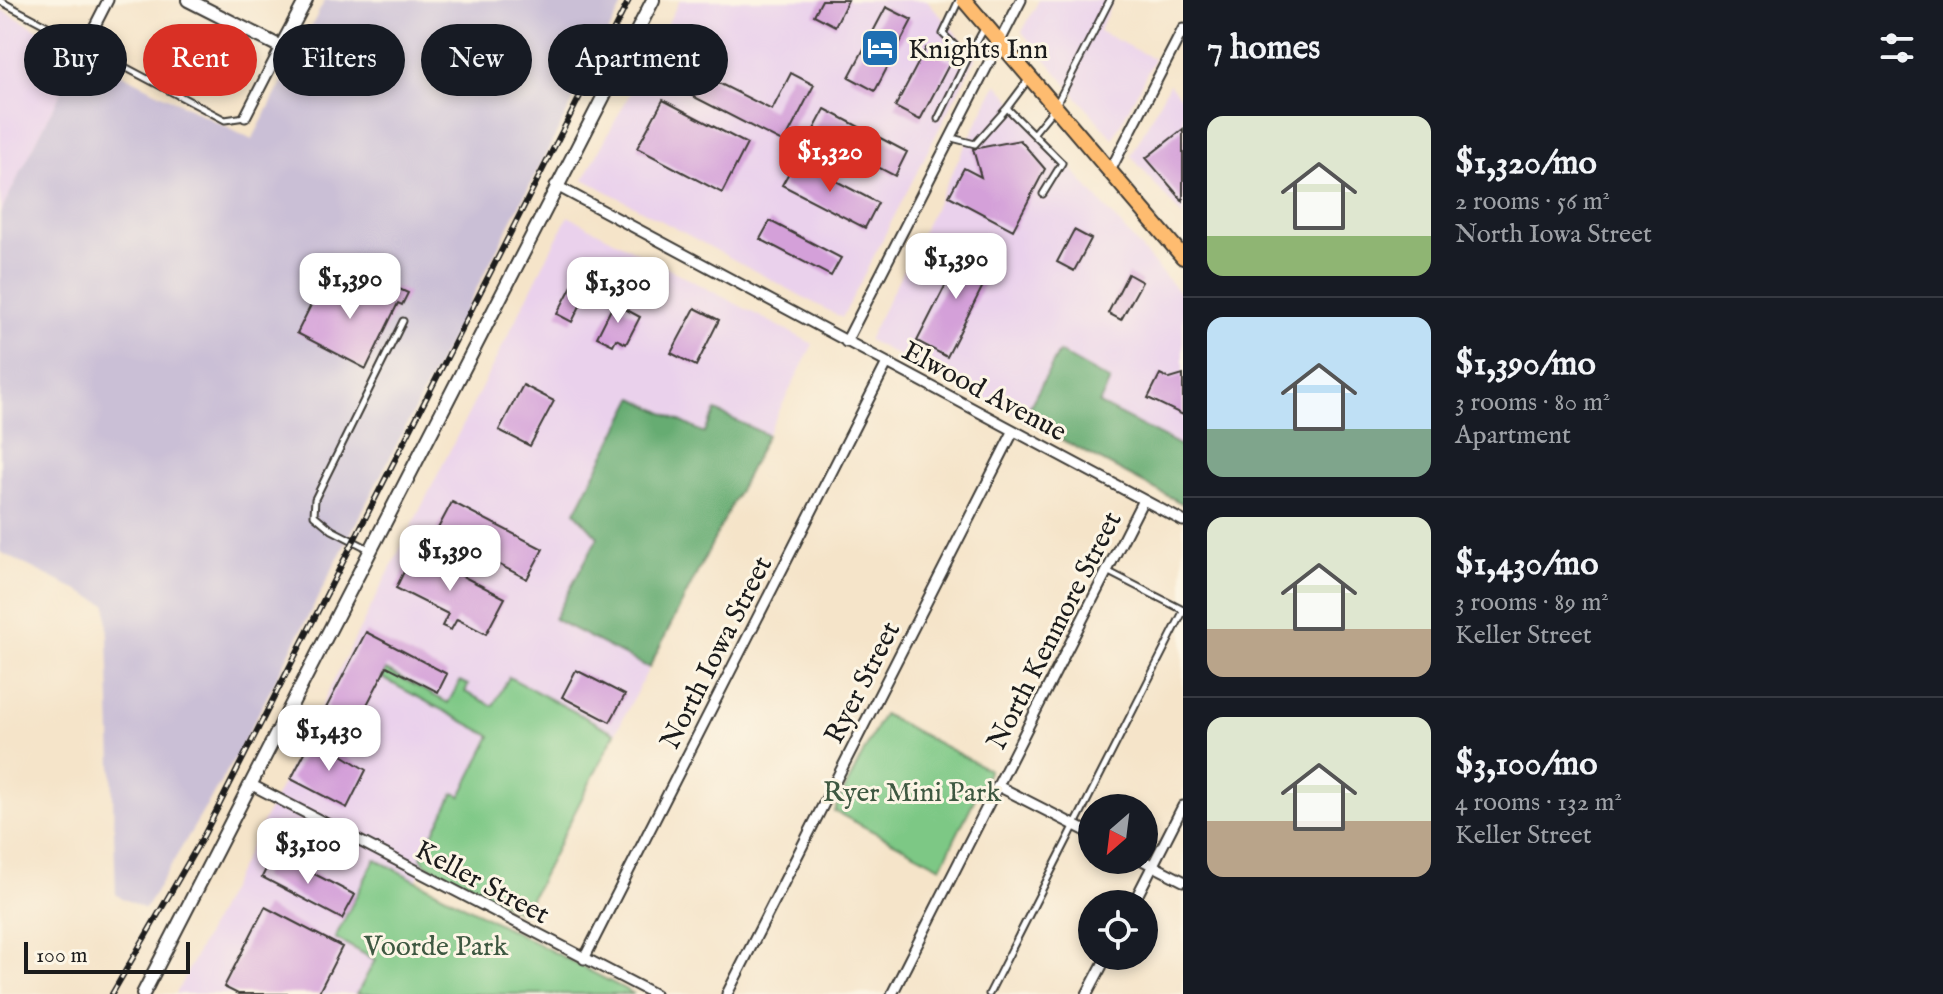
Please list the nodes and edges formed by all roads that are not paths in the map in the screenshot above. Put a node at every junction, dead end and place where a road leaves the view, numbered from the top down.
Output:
1 (108, 0) edge
2 (188, 0) edge
3 (306, 0) edge
4 (653, 0) edge
5 (962, 0) edge
6 (1021, 0) edge
7 (1110, 0) edge
8 (0, 1) edge
9 (44, 24) edge
10 (96, 24) edge
11 (293, 24) edge
12 (986, 26) junction
13 (1183, 29) edge
14 (999, 41) junction
15 (273, 43) edge
16 (968, 58) junction
17 (273, 63) edge
18 (127, 68) edge
19 (1030, 78) junction
20 (1055, 107) junction
21 (1007, 108) junction
22 (245, 117) joint
23 (938, 119) dead end
24 (1033, 134) junction
25 (950, 137) junction
26 (1110, 171) junction
27 (555, 185) junction
28 (1043, 194) dead end
29 (1183, 257) edge
30 (403, 321) dead end
31 (846, 342) junction
32 (886, 365) junction
33 (1013, 432) junction
34 (1143, 500) junction
35 (1183, 521) edge
36 (370, 550) junction
37 (1107, 571) junction
38 (1183, 611) edge
39 (250, 784) junction
40 (998, 786) junction
41 (1183, 806) edge
42 (1075, 825) junction
43 (1078, 827) edge
44 (1158, 855) edge
45 (1158, 868) edge
46 (1183, 881) edge
47 (584, 959) junction
48 (1100, 970) edge
49 (143, 994) edge
50 (654, 994) edge
51 (727, 994) edge
52 (892, 994) edge
53 (989, 994) edge
54 (1087, 994) edge

1 - 10 street
2 - 15 street
3 - 11 street
4 - 27 street
5 - 12 main road
5 - 16 lane
6 - 14 street
7 - 20 lane
8 - 9 lane
12 - 14 main road
12 - 16 lane
13 - 26 street
14 - 19 main road
14 - 25 street
16 - 23 lane
17 - 22 street
18 - 22 lane
19 - 20 main road
19 - 21 lane
20 - 24 lane
20 - 26 main road
21 - 24 lane
21 - 25 lane
24 - 28 lane
25 - 31 street
26 - 29 main road
27 - 31 street, Elwood Avenue
27 - 36 street
30 - 36 lane
31 - 32 street, Elwood Avenue
32 - 33 street, Elwood Avenue
32 - 47 street, North Iowa Street
33 - 34 street, Elwood Avenue
33 - 51 street, Ryer Street
34 - 35 street, Elwood Avenue
34 - 37 street, North Kenmore Street
36 - 39 street
37 - 38 lane
37 - 40 street, North Kenmore Street
38 - 42 lane
39 - 47 street, Keller Street
39 - 49 street
40 - 42 street
40 - 52 street, North Kenmore Street
41 - 44 street
42 - 43 street
42 - 53 lane
45 - 46 street
47 - 50 street, Keller Street
48 - 54 street

